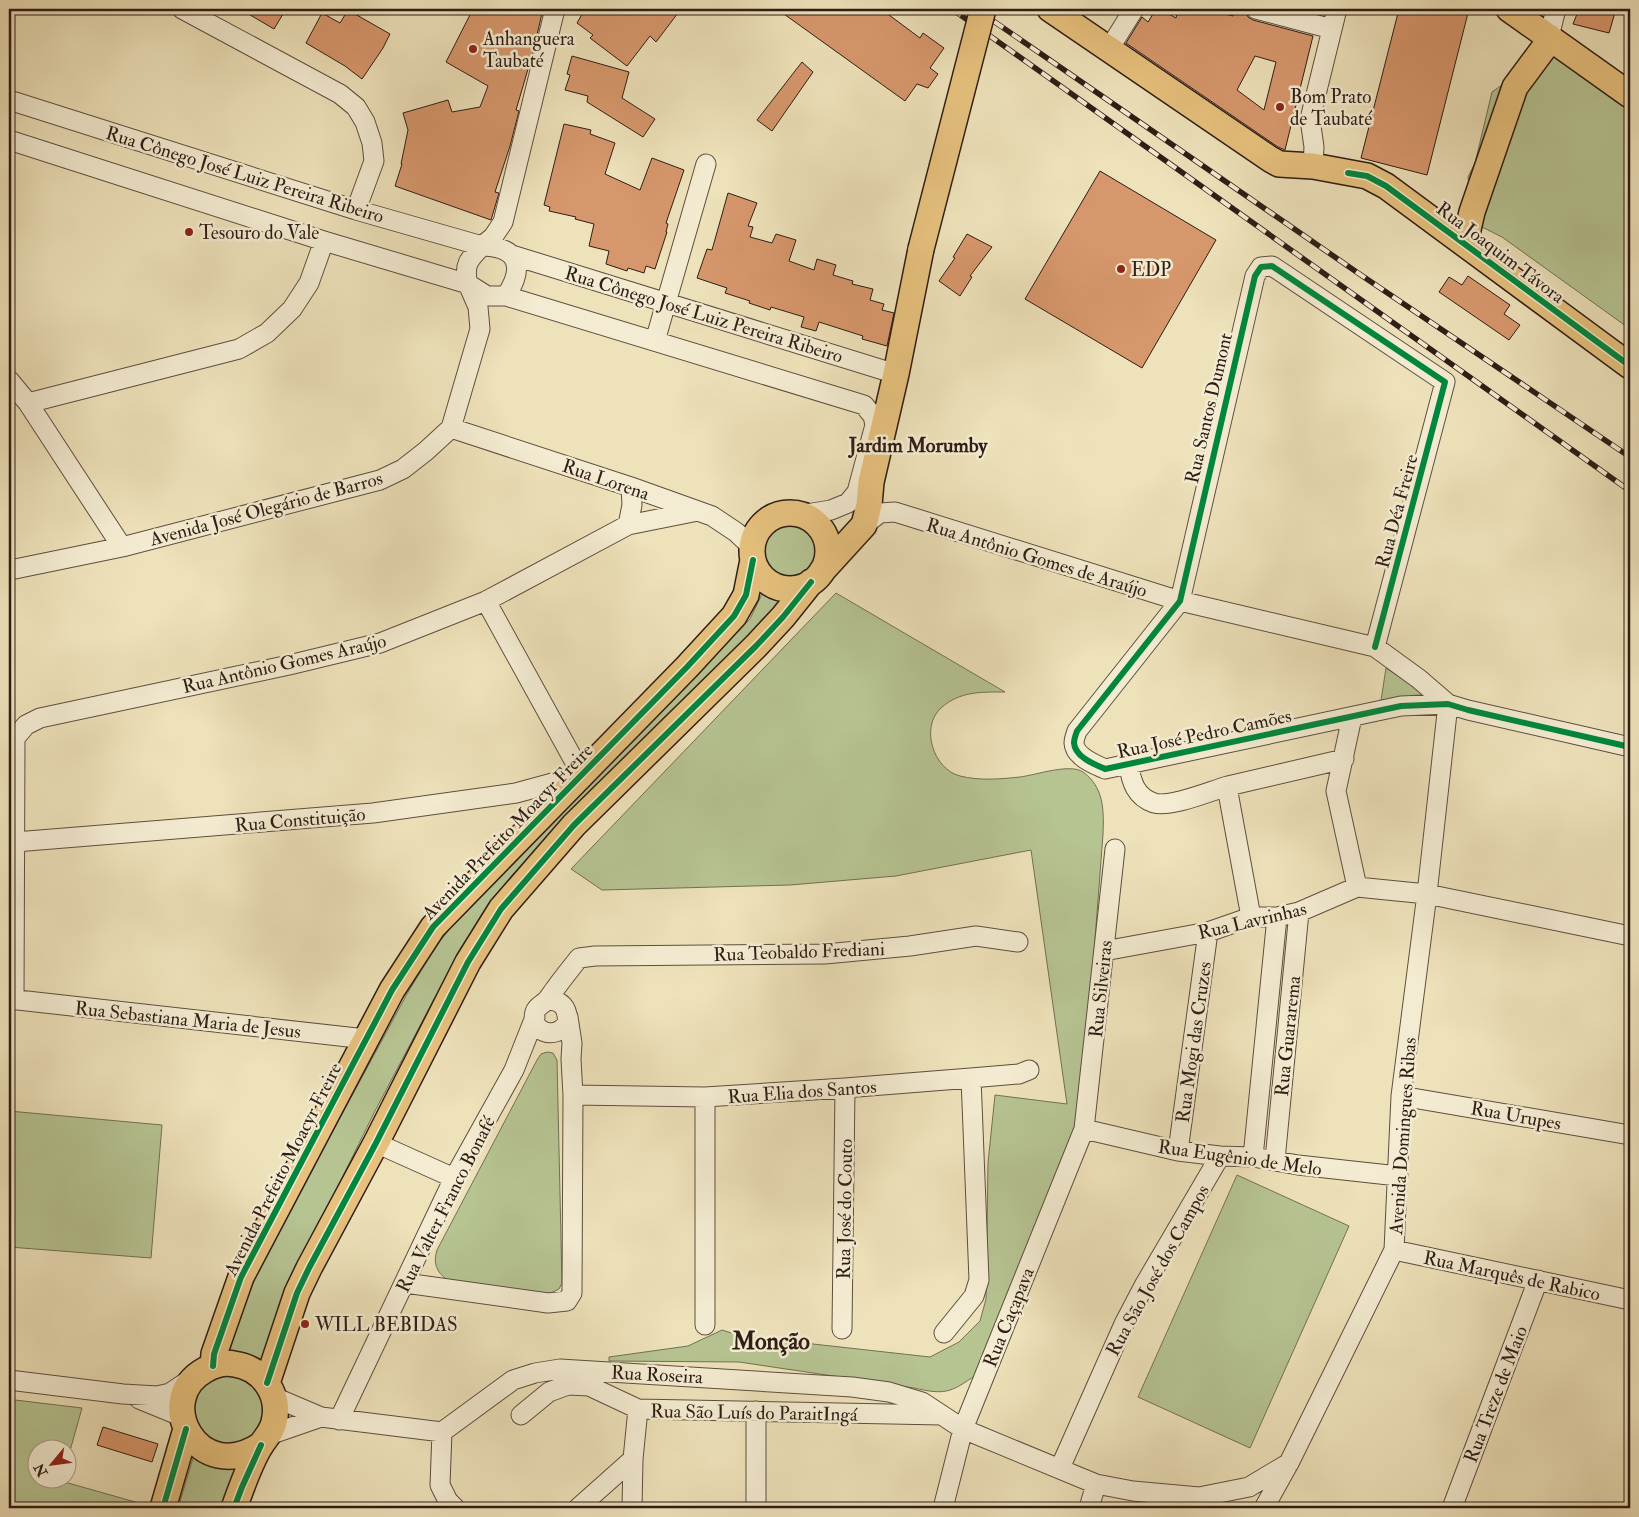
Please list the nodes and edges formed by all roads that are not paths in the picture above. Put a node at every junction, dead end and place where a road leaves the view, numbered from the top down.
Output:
1 (182, 9) edge
2 (555, 9) edge
3 (983, 9) edge
4 (1050, 9) edge
5 (1134, 9) edge
6 (1256, 9) edge
7 (1337, 9) edge
8 (1509, 9) edge
9 (1556, 9) edge
10 (1332, 29) junction
11 (1548, 37) junction
12 (1109, 49) junction
13 (1630, 95) edge
14 (9, 100) edge
15 (9, 140) edge
16 (706, 164) dead end
17 (1313, 166) junction
18 (356, 210) junction
19 (324, 241) junction
20 (1465, 243) junction
21 (482, 246) junction
22 (512, 255) junction
23 (468, 284) junction
24 (506, 296) junction
25 (667, 303) junction
26 (655, 341) junction
27 (1630, 366) edge
28 (896, 374) junction
29 (9, 380) edge
30 (1445, 382) joint
31 (28, 403) junction
32 (864, 405) joint
33 (451, 428) junction
34 (871, 482) junction
35 (631, 487) junction
36 (698, 511) junction
37 (895, 512) junction
38 (800, 515) junction
39 (628, 525) junction
40 (864, 525) junction
41 (122, 547) junction
42 (752, 554) junction
43 (9, 568) edge
44 (817, 577) junction
45 (486, 601) junction
46 (1180, 601) junction
47 (1375, 647) junction
48 (1448, 704) junction
49 (1352, 717) junction
50 (1073, 741) joint
51 (1630, 747) edge
52 (1344, 759) junction
53 (1129, 764) junction
54 (582, 775) junction
55 (1227, 787) junction
56 (15, 842) junction
57 (1115, 849) dead end
58 (1357, 887) junction
59 (1427, 894) junction
60 (1299, 912) junction
61 (1251, 917) junction
62 (1276, 917) junction
63 (1208, 932) junction
64 (1630, 936) edge
65 (1018, 942) dead end
66 (1104, 951) junction
67 (575, 963) junction
68 (11, 999) edge
69 (546, 1001) junction
70 (566, 1012) junction
71 (535, 1018) junction
72 (551, 1033) junction
73 (366, 1039) junction
74 (571, 1059) junction
75 (514, 1070) junction
76 (1029, 1070) dead end
77 (970, 1078) junction
78 (845, 1088) junction
79 (573, 1095) junction
80 (1401, 1096) junction
81 (705, 1097) junction
82 (1084, 1129) junction
83 (1630, 1135) edge
84 (376, 1143) junction
85 (1178, 1151) junction
86 (1220, 1156) junction
87 (1253, 1157) junction
88 (1275, 1160) junction
89 (1398, 1176) junction
90 (454, 1178) junction
91 (1394, 1250) junction
92 (1538, 1280) junction
93 (405, 1283) junction
94 (1630, 1300) edge
95 (705, 1324) dead end
96 (842, 1330) dead end
97 (944, 1333) dead end
98 (207, 1369) junction
99 (9, 1380) edge
100 (271, 1390) junction
101 (123, 1394) junction
102 (638, 1409) junction
103 (756, 1412) junction
104 (520, 1415) dead end
105 (943, 1416) junction
106 (330, 1419) junction
107 (184, 1423) junction
108 (963, 1429) junction
109 (442, 1432) junction
110 (265, 1440) junction
111 (633, 1459) junction
112 (1289, 1463) junction
113 (1060, 1468) junction
114 (1096, 1484) junction
115 (1249, 1487) junction
116 (163, 1508) edge
117 (234, 1508) edge
118 (455, 1508) edge
119 (578, 1508) edge
120 (632, 1508) edge
121 (756, 1508) edge
122 (943, 1508) edge
123 (1088, 1508) edge
124 (1213, 1508) edge
125 (1264, 1508) edge
126 (1452, 1508) edge

1 - 18 street
2 - 21 street
3 - 28 main road, bridge
4 - 12 main road, Rua Joaquim Távora
5 - 12 street
6 - 10 street
7 - 10 street
8 - 11 main road
9 - 11 street
10 - 17 street
11 - 13 main road
11 - 20 main road
12 - 17 main road, Rua Joaquim Távora
14 - 18 street, Rua Cônego José Luiz Pereira Ribeiro
15 - 19 street, Rua Cônego José Luiz Pereira Ribeiro
16 - 25 street
17 - 20 main road, Rua Joaquim Távora
18 - 21 street, Rua Cônego José Luiz Pereira Ribeiro
19 - 23 street, Rua Cônego José Luiz Pereira Ribeiro
19 - 31 street
20 - 27 main road, Rua Joaquim Távora
21 - 22 street, Rua Cônego José Luiz Pereira Ribeiro
21 - 23 street
22 - 24 street
22 - 25 street, Rua Cônego José Luiz Pereira Ribeiro
23 - 24 street, Rua Cônego José Luiz Pereira Ribeiro
23 - 33 street, Avenida José Olegário de Barros
24 - 26 street, Rua Cônego José Luiz Pereira Ribeiro
25 - 26 street
25 - 28 street, Rua Cônego José Luiz Pereira Ribeiro
26 - 32 street, Rua Cônego José Luiz Pereira Ribeiro
28 - 34 main road
29 - 31 street
30 - 46 street, Rua Santos Dumont
30 - 47 street, Rua Déa Freire
31 - 41 street
32 - 38 street, Avenida Prefeito Moacyr Freire
33 - 35 street, Rua Lorena
33 - 41 street, Avenida José Olegário de Barros
34 - 37 street, Rua Antônio Gomes de Araújo
34 - 40 main road
35 - 36 street, Rua Lorena
35 - 39 street
36 - 39 street, Rua Antônio Gomes Araújo
36 - 42 street, Rua Lorena
37 - 40 street
37 - 46 street, Rua Antônio Gomes de Araújo
38 - 42 main road, Avenida Prefeito Moacyr Freire
38 - 44 main road
39 - 45 street, Rua Antônio Gomes Araújo
40 - 44 main road
41 - 43 street, Avenida José Olegário de Barros
42 - 44 main road
42 - 54 main road, Avenida Prefeito Moacyr Freire
44 - 84 main road
45 - 54 street
45 - 56 street, Rua Antônio Gomes Araújo
46 - 47 street, Rua Antônio Gomes de Araújo
46 - 50 street, Rua Santos Dumont
47 - 48 street
48 - 49 street, Rua José Pedro Camões
48 - 51 street
48 - 59 street, Avenida Domingues Ribas
49 - 52 street
49 - 53 street, Rua José Pedro Camões
50 - 53 street, Rua José Pedro Camões
52 - 55 street
52 - 58 street
53 - 55 street
54 - 56 street, Rua Constituição
54 - 73 main road, Avenida Prefeito Moacyr Freire
55 - 61 street
56 - 68 street
57 - 66 street, Rua Silveiras
58 - 59 street, Rua Lavrinhas
58 - 60 street, Rua Lavrinhas
59 - 64 street, Rua Lavrinhas
59 - 80 street, Avenida Domingues Ribas
60 - 62 street, Rua Lavrinhas
60 - 88 street, Rua Guararema
61 - 62 street, Rua Lavrinhas
61 - 63 street, Rua Lavrinhas
62 - 87 street, Rua Guararema
63 - 66 street, Rua Lavrinhas
63 - 85 street, Rua Mogi das Cruzes
65 - 67 street, Rua Teobaldo Frediani
66 - 82 street, Rua Silveiras
67 - 69 street, Rua Valter Franco Bonafé
67 - 70 street
68 - 73 street, Rua Sebastiana Maria de Jesus
69 - 70 street
69 - 71 street, Rua Valter Franco Bonafé
70 - 72 street, Rua Valter Franco Bonafé
70 - 74 street
71 - 72 street
71 - 75 street, Rua Valter Franco Bonafé
72 - 74 street
72 - 75 street, Rua Valter Franco Bonafé
73 - 98 main road, Avenida Prefeito Moacyr Freire
74 - 79 street
75 - 90 street, Rua Valter Franco Bonafé
76 - 77 street, Rua Elia dos Santos
77 - 78 street, Rua Elia dos Santos
77 - 97 street
78 - 81 street, Rua Elia dos Santos
78 - 96 street, Rua José do Couto
79 - 81 street, Rua Elia dos Santos
79 - 93 street
80 - 83 street, Rua Urupes
80 - 89 street, Avenida Domingues Ribas
81 - 95 street
82 - 85 street, Rua Eugênio de Melo
82 - 108 street, Rua Caçapava
84 - 90 street
84 - 100 main road
85 - 86 street, Rua Eugênio de Melo
86 - 87 street, Rua Eugênio de Melo
86 - 113 street, Rua São José dos Campos
87 - 88 street, Rua Eugênio de Melo
88 - 89 street, Rua Eugênio de Melo
89 - 91 street, Avenida Domingues Ribas
90 - 93 street, Rua Valter Franco Bonafé
91 - 92 street, Rua Marquês de Rabico
91 - 112 street, Avenida Domingues Ribas
92 - 94 street, Rua Marquês de Rabico
92 - 126 street, Rua Treze de Maio
93 - 106 street, Rua Valter Franco Bonafé
98 - 100 main road
98 - 101 street
98 - 107 main road, Avenida Prefeito Moacyr Freire
99 - 101 street
100 - 106 street
100 - 110 main road
101 - 107 street
102 - 103 street, Rua São Luís do ParaitIngá
102 - 104 street, Rua São Luís do ParaitIngá
102 - 111 street, Rua Roseira
103 - 105 street, Rua São Luís do ParaitIngá
103 - 121 street
105 - 108 street, Rua Roseira
105 - 109 street, Rua Roseira
106 - 109 street
106 - 110 street
107 - 110 main road
107 - 116 main road, Avenida Prefeito Moacyr Freire
108 - 113 street
108 - 122 street, Rua Caçapava
109 - 118 street
110 - 117 main road
111 - 119 street
111 - 120 street, Rua Roseira
112 - 115 street
112 - 125 street, Avenida Domingues Ribas
113 - 114 street
114 - 115 street
114 - 123 street
115 - 124 street

